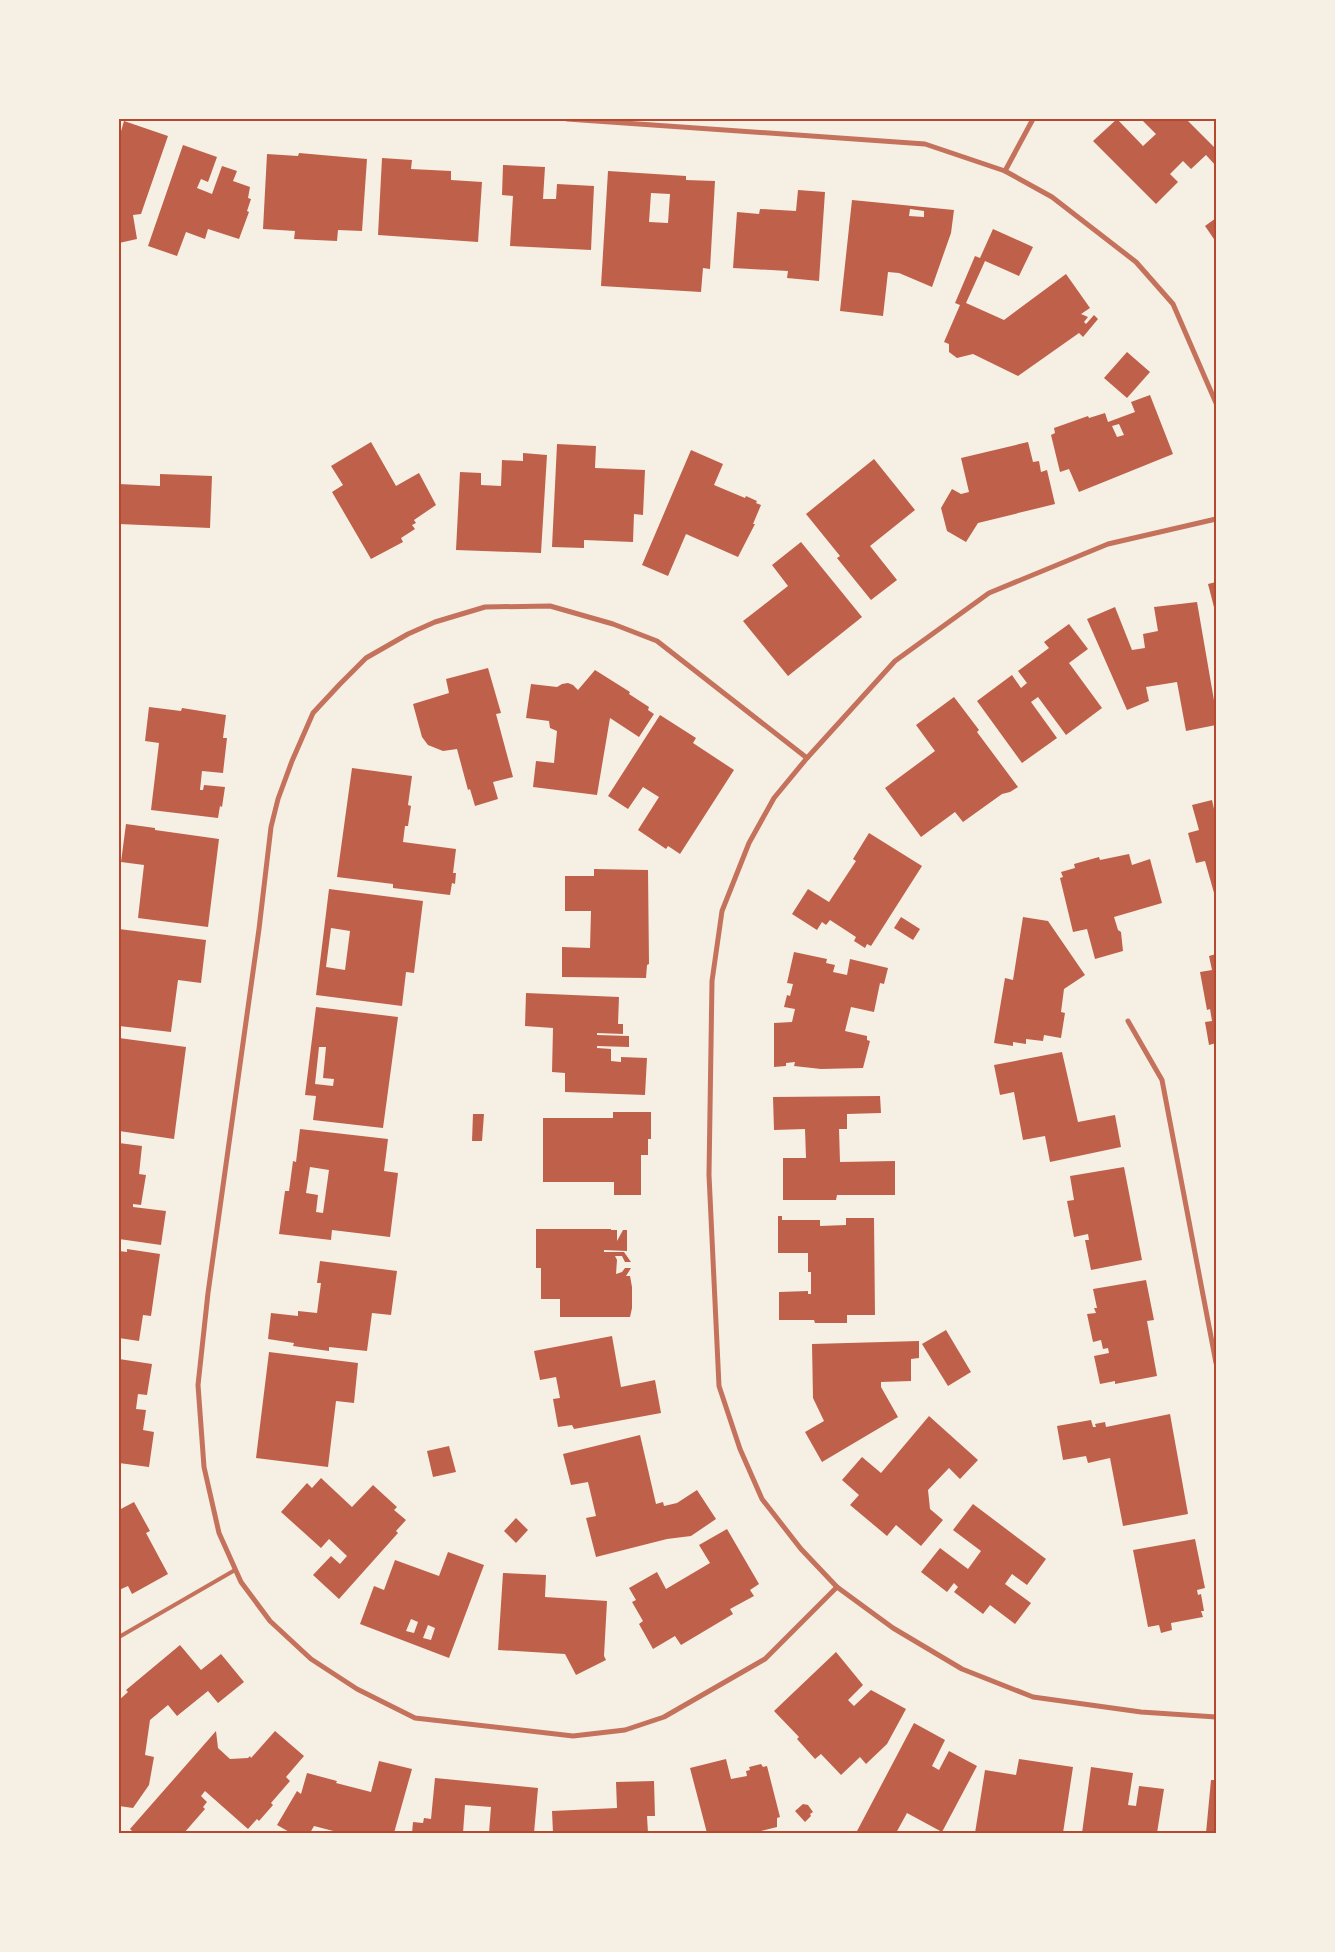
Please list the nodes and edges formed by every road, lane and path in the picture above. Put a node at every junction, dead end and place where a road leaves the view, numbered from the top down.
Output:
1 (567, 119) edge
2 (1033, 119) edge
3 (1005, 171) junction
4 (1216, 403) edge
5 (1216, 519) edge
6 (807, 758) junction
7 (1128, 1021) dead end
8 (1216, 1363) edge
9 (235, 1570) junction
10 (837, 1587) junction
11 (119, 1637) edge
12 (1216, 1717) edge

1 - 3 street
2 - 3 street
3 - 4 street
5 - 6 street
6 - 9 street
6 - 10 street
7 - 8 street
9 - 10 street
9 - 11 lane
10 - 12 street

